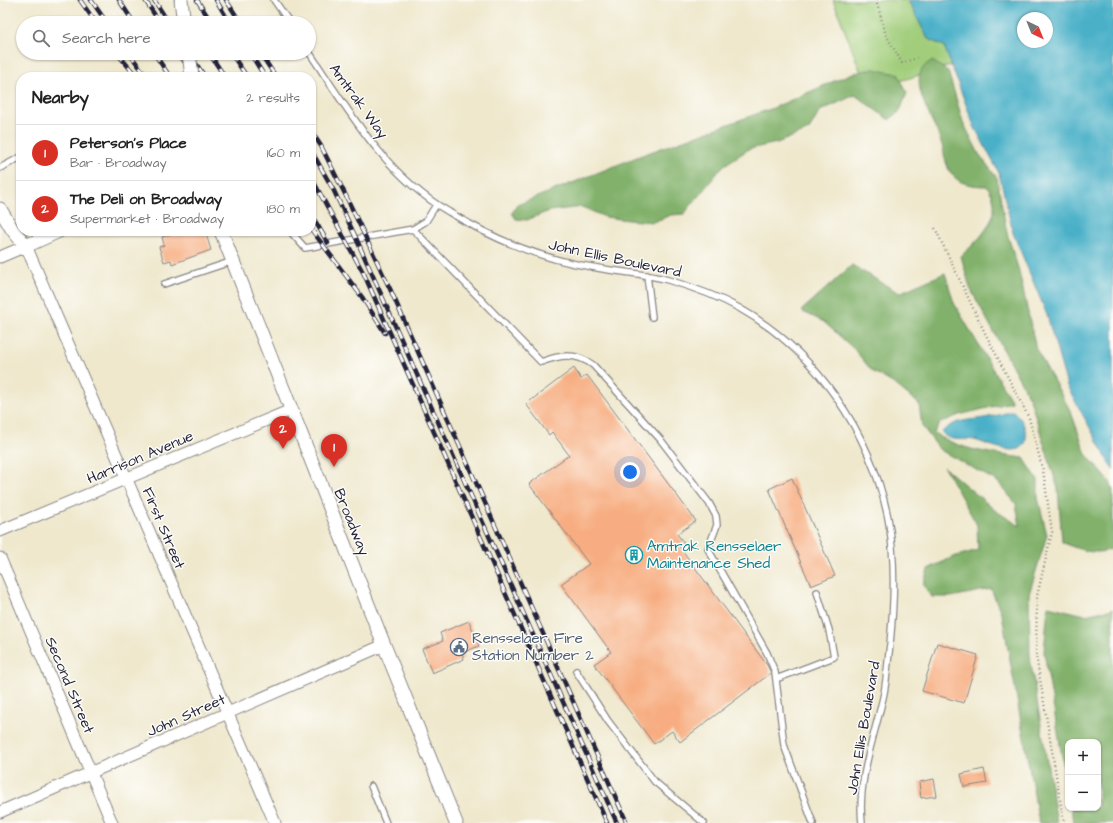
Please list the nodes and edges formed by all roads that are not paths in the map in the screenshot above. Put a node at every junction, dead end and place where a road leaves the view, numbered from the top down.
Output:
1 (181, 0) edge
2 (274, 0) edge
3 (183, 16) edge
4 (285, 16) edge
5 (189, 60) edge
6 (314, 60) edge
7 (191, 72) edge
8 (16, 160) edge
9 (391, 164) joint
10 (0, 168) edge
11 (436, 205) junction
12 (0, 209) edge
13 (413, 229) junction
14 (16, 234) edge
15 (18, 236) edge
16 (48, 236) edge
17 (223, 236) edge
18 (294, 236) edge
19 (26, 246) junction
20 (0, 257) edge
21 (233, 261) junction
22 (647, 275) junction
23 (164, 284) dead end
24 (652, 317) dead end
25 (291, 410) junction
26 (126, 478) junction
27 (0, 531) edge
28 (0, 558) edge
29 (817, 592) dead end
30 (384, 645) junction
31 (576, 671) dead end
32 (776, 679) junction
33 (228, 713) junction
34 (91, 772) junction
35 (371, 786) dead end
36 (0, 812) edge
37 (112, 823) edge
38 (275, 823) edge
39 (386, 823) edge
40 (456, 823) edge
41 (704, 823) edge
42 (813, 823) edge
43 (862, 823) edge

1 - 3 street, bridge
2 - 4 lane
5 - 7 street, bridge
6 - 9 lane, Amtrak Way
8 - 10 lane
9 - 11 lane, John Ellis Boulevard
11 - 13 lane
11 - 22 lane, John Ellis Boulevard
12 - 14 street
13 - 18 lane
13 - 32 lane
15 - 19 street
16 - 19 street
17 - 21 street, Broadway
19 - 20 street
19 - 26 street, First Street
21 - 23 lane
21 - 25 street, Broadway
22 - 24 lane
22 - 43 lane, John Ellis Boulevard
25 - 26 street, Harrison Avenue
25 - 30 street, Broadway
26 - 27 street, Harrison Avenue
26 - 33 street, First Street
28 - 34 street, Second Street
29 - 32 lane
30 - 33 street, John Street
30 - 40 street, Broadway
31 - 41 lane
32 - 42 lane
33 - 34 street, John Street
33 - 38 street, First Street
34 - 36 street, John Street
34 - 37 street, Second Street
35 - 39 lane

